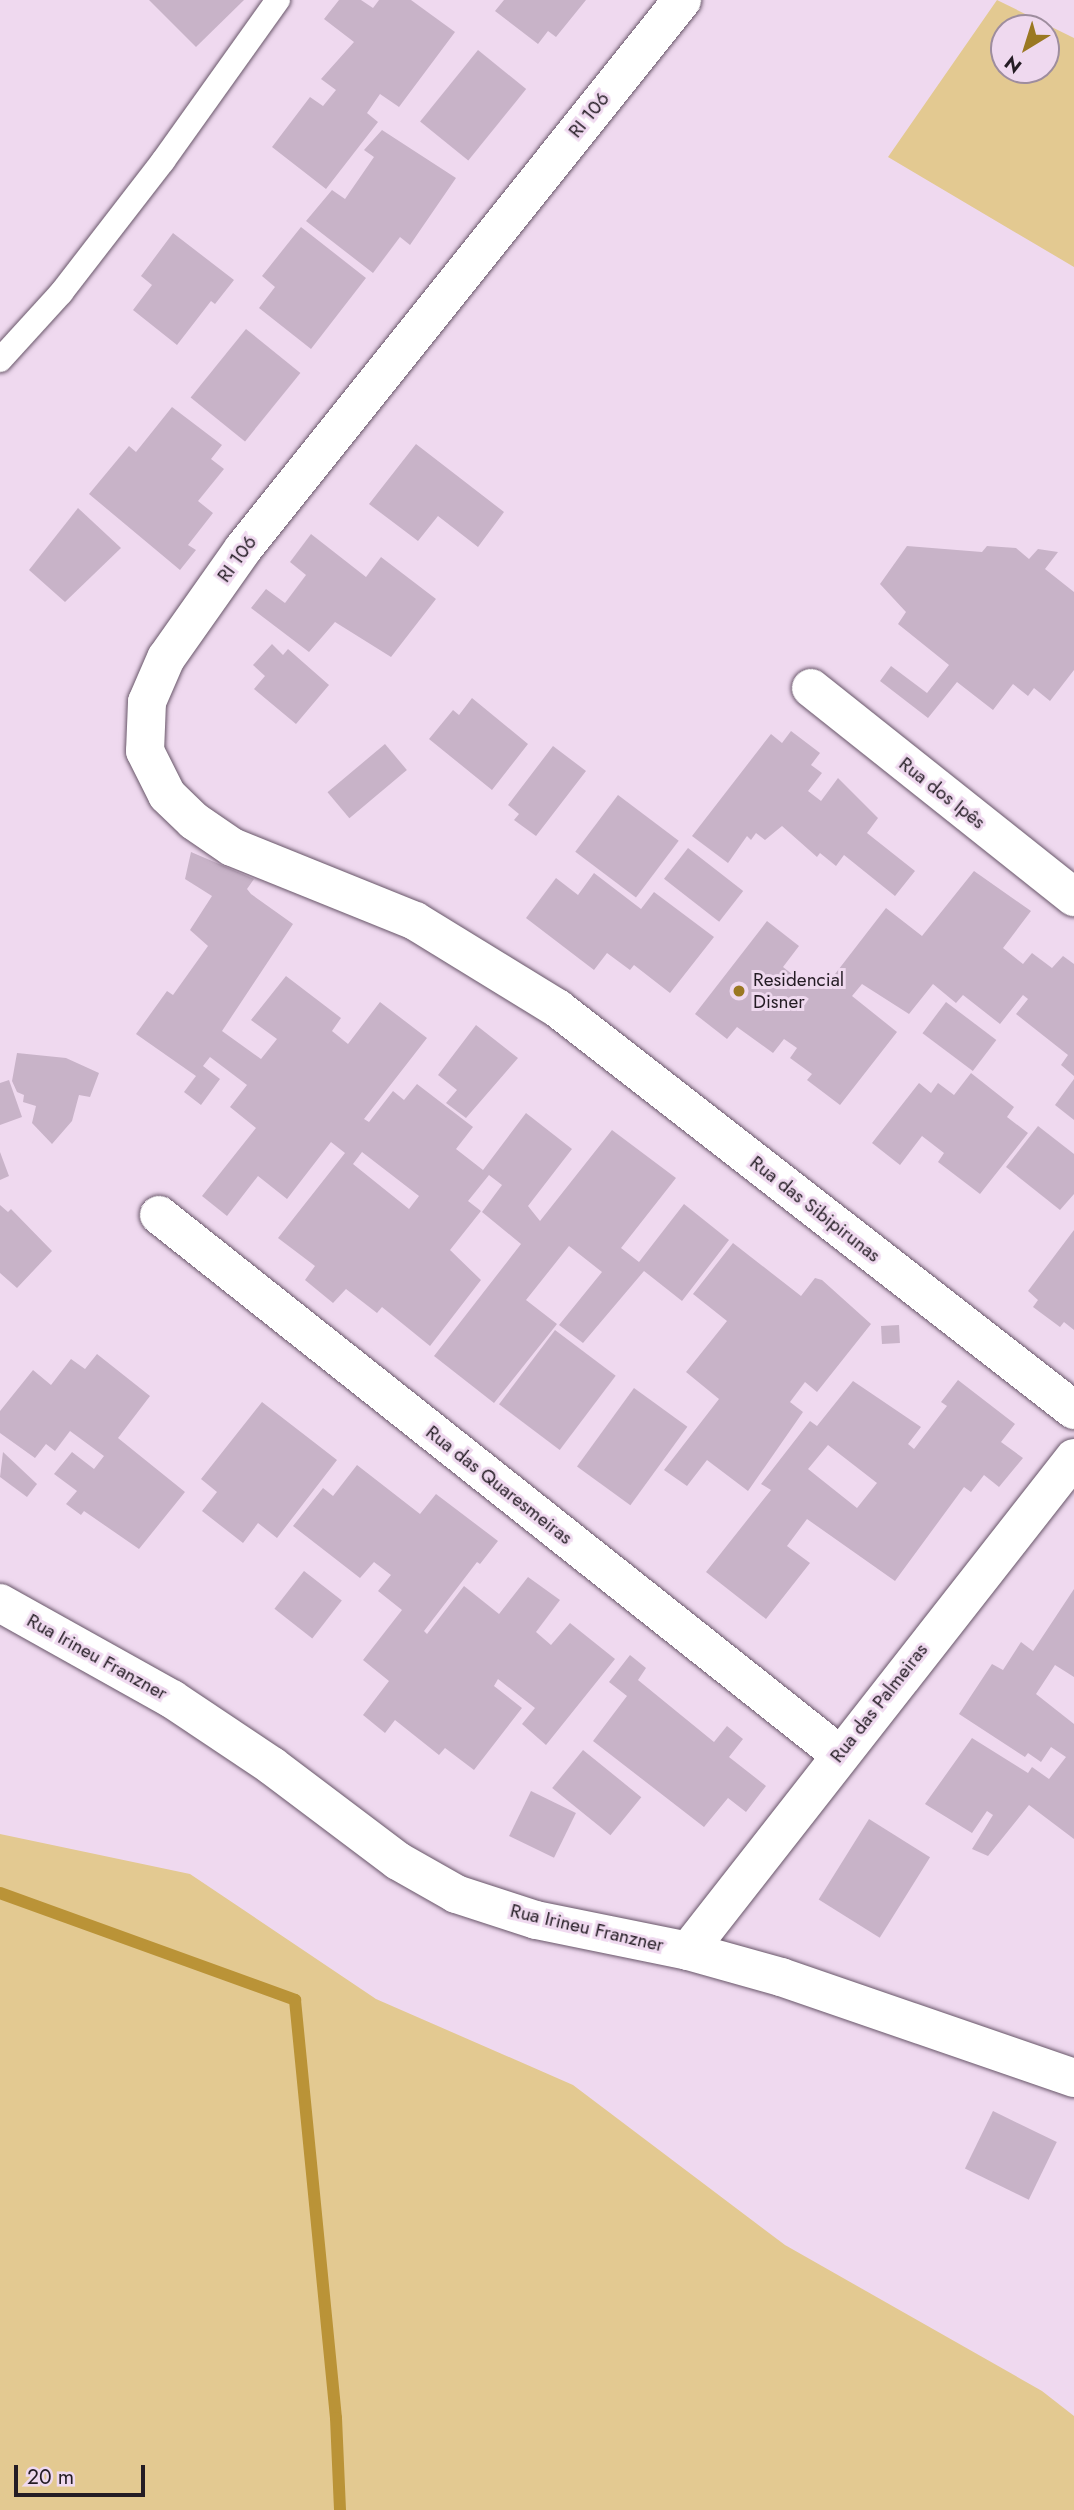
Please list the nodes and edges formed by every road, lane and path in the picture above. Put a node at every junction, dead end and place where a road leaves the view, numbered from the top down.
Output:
1 (278, 0) edge
2 (682, 0) edge
3 (0, 360) edge
4 (811, 688) dead end
5 (1074, 897) edge
6 (557, 1008) joint
7 (159, 1215) dead end
8 (1074, 1410) edge
9 (1074, 1458) edge
10 (0, 1603) edge
11 (839, 1754) junction
12 (688, 1951) junction
13 (1074, 2078) edge

1 - 3 lane
2 - 6 street, RI 106
4 - 5 street, Rua dos Ipês
6 - 8 street, Rua das Sibipirunas
7 - 11 street, Rua das Quaresmeiras
9 - 11 street, Rua das Palmeiras
10 - 12 street, Rua Irineu Franzner
11 - 12 street, Rua das Palmeiras
12 - 13 street, Rua Irineu Franzner

